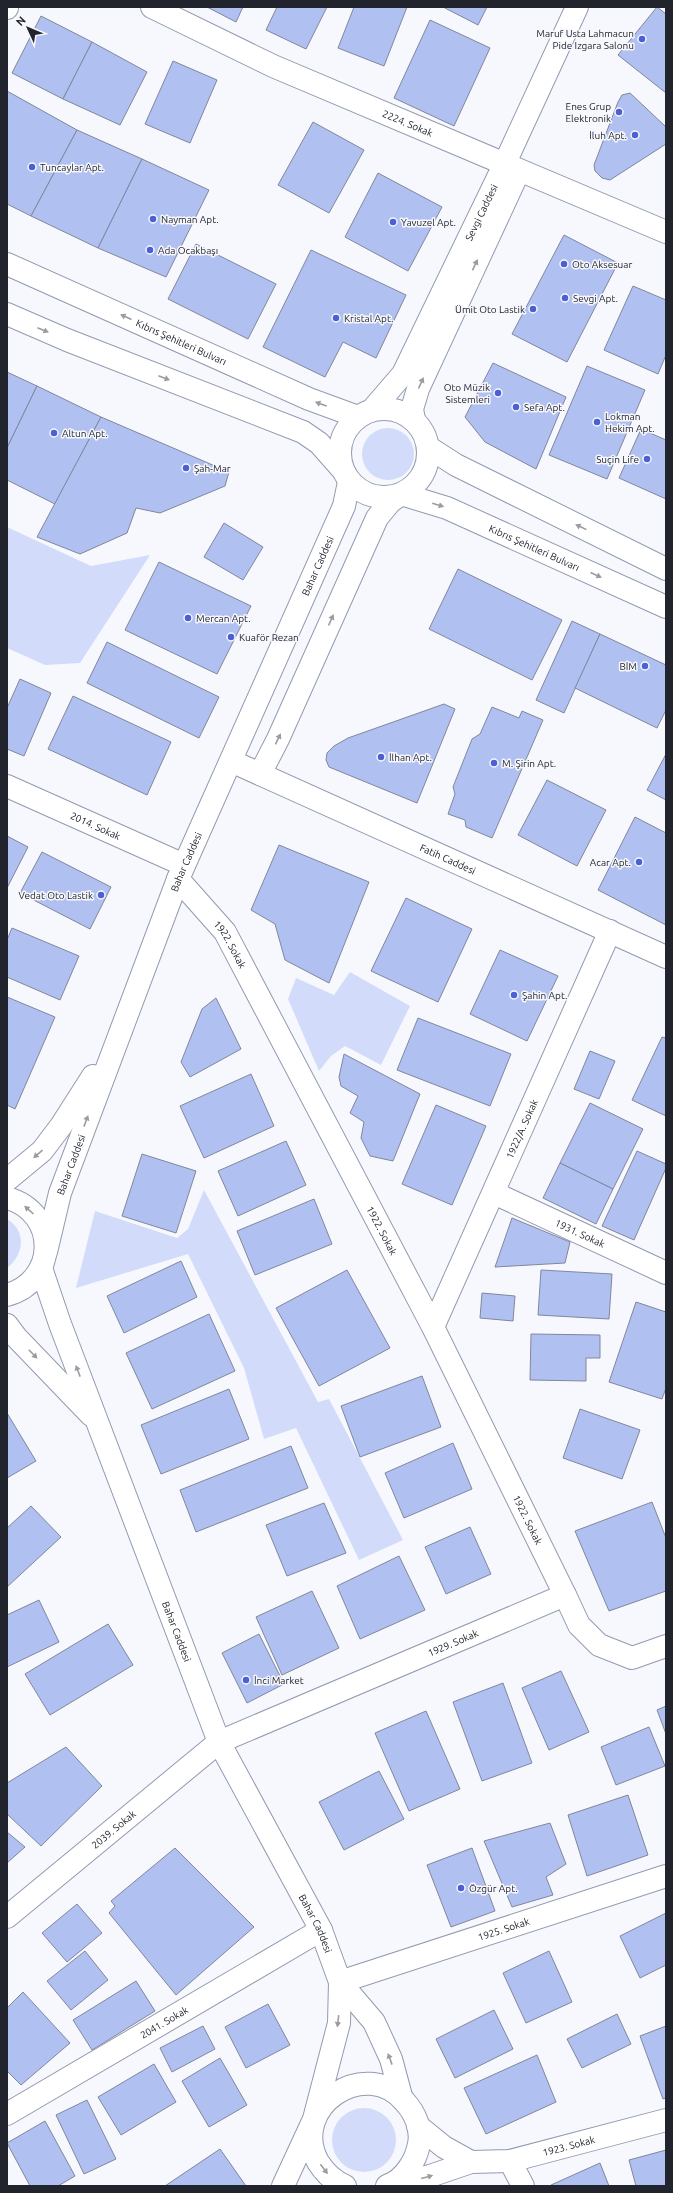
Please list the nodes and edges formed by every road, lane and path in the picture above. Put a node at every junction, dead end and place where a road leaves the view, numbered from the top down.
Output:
1 (152, 7) edge
2 (577, 7) edge
3 (512, 168) junction
4 (666, 232) edge
5 (7, 264) edge
6 (7, 314) edge
7 (365, 414) junction
8 (414, 420) junction
9 (428, 447) junction
10 (345, 475) junction
11 (401, 494) junction
12 (666, 569) edge
13 (666, 607) edge
14 (230, 760) junction
15 (260, 774) junction
16 (7, 786) edge
17 (181, 872) junction
18 (610, 932) junction
19 (666, 957) edge
20 (116, 1042) junction
21 (7, 1180) edge
22 (494, 1193) junction
23 (7, 1198) edge
24 (44, 1260) junction
25 (666, 1273) edge
26 (7, 1295) edge
27 (7, 1325) edge
28 (433, 1327) junction
29 (97, 1421) junction
30 (565, 1595) junction
31 (666, 1646) edge
32 (219, 1742) junction
33 (666, 1876) edge
34 (7, 1917) edge
35 (321, 1930) junction
36 (340, 1982) junction
37 (401, 2096) junction
38 (7, 2114) edge
39 (314, 2120) junction
40 (666, 2120) edge
41 (418, 2126) junction
42 (510, 2161) junction
43 (471, 2162) junction
44 (283, 2186) edge
45 (345, 2186) edge
46 (388, 2186) edge
47 (523, 2186) edge

1 - 3 street, 2224. Sokak
2 - 3 street, Sevgi Caddesi
3 - 4 street, 2224. Sokak
3 - 7 street, Sevgi Caddesi
8 -> 3 street
7 -> 5 street, Kıbrıs Şehitleri Bulvarı
6 -> 10 street
7 - 8 street
7 - 10 street
8 - 9 street
9 - 11 street
12 -> 9 street
10 - 11 street
10 - 14 street, Bahar Caddesi
11 -> 13 street, Kıbrıs Şehitleri Bulvarı
15 -> 11 street
14 - 15 street, Fatih Caddesi
14 - 17 street, Bahar Caddesi
15 - 18 street, Fatih Caddesi
16 - 17 street, 2014. Sokak
17 - 20 street, Bahar Caddesi
17 - 28 street, 1922. Sokak
18 - 19 street, Fatih Caddesi
18 - 22 street, 1922/A. Sokak
20 -> 21 street
24 -> 20 street, Bahar Caddesi
22 - 25 street, 1931. Sokak
22 - 28 street, 1922/A. Sokak
24 -> 23 street
24 - 26 street
29 -> 24 street, Bahar Caddesi
27 -> 29 street
28 - 30 street, 1922. Sokak
29 - 32 street, Bahar Caddesi
30 - 31 street
30 - 32 street, 1929. Sokak
32 - 34 street, 2039. Sokak
32 - 35 street, Bahar Caddesi
33 - 36 street, 1925. Sokak
35 - 36 street, Bahar Caddesi
35 - 38 street, 2041. Sokak
37 -> 36 street, Bahar Caddesi
36 -> 39 street, Bahar Caddesi
37 - 39 street
37 - 41 street
39 - 44 street, Bahar Caddesi
39 -> 45 street
40 - 42 street, 1923. Sokak
41 - 43 street
41 - 46 street
42 - 43 street, 1923. Sokak
42 - 47 street
46 -> 43 street

